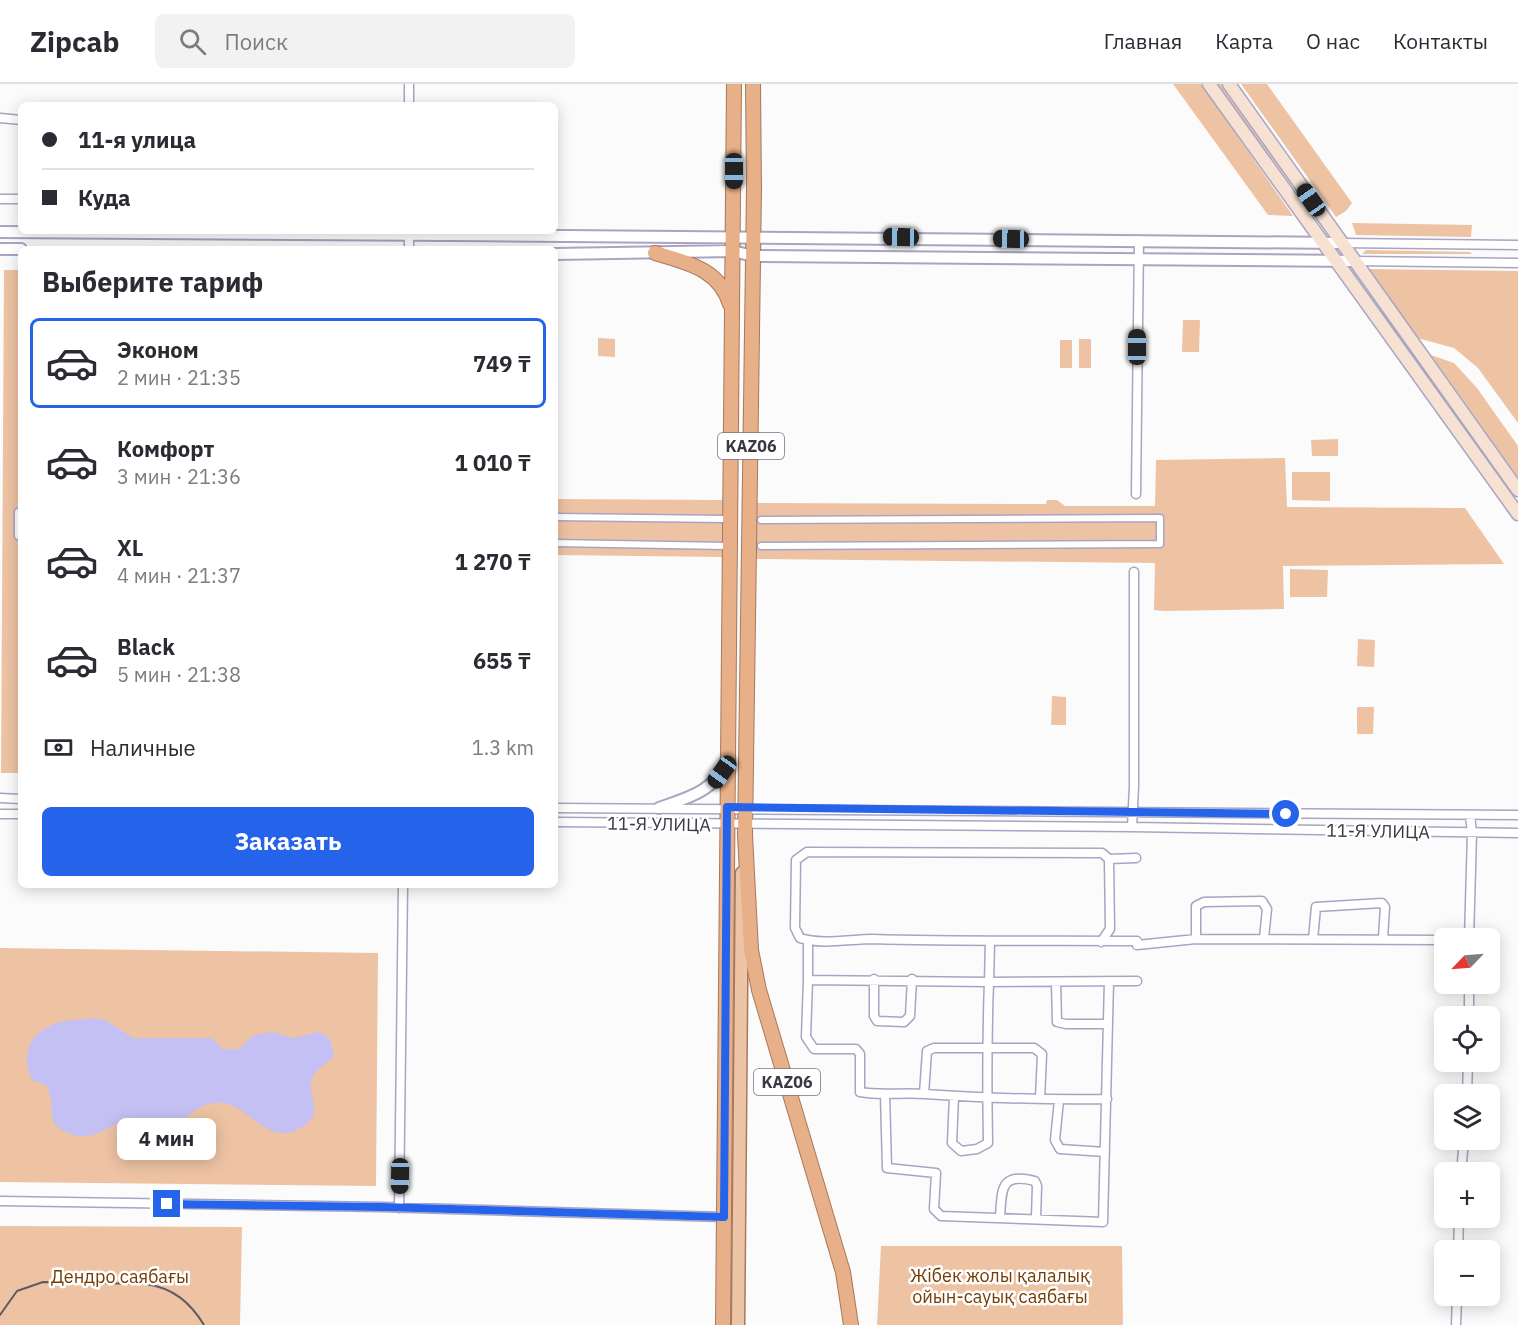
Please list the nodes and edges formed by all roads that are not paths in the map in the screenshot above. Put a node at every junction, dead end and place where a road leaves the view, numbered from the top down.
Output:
1 (409, 84) edge
2 (734, 84) edge
3 (753, 84) edge
4 (1209, 84) edge
5 (1229, 84) edge
6 (409, 102) edge
7 (0, 118) edge
8 (18, 120) edge
9 (0, 199) edge
10 (18, 199) edge
11 (0, 232) edge
12 (18, 232) edge
13 (558, 234) edge
14 (733, 235) junction
15 (754, 236) junction
16 (1139, 240) junction
17 (1323, 243) junction
18 (1341, 243) junction
19 (1518, 245) edge
20 (0, 249) edge
21 (18, 249) edge
22 (733, 251) junction
23 (655, 253) junction
24 (558, 255) edge
25 (753, 256) junction
26 (1138, 260) junction
27 (1355, 261) junction
28 (1337, 262) junction
29 (1518, 263) edge
30 (733, 312) junction
31 (1518, 490) edge
32 (1136, 494) dead end
33 (18, 512) edge
34 (1518, 514) edge
35 (558, 517) edge
36 (726, 519) dead end
37 (761, 520) dead end
38 (18, 536) edge
39 (558, 543) edge
40 (726, 546) dead end
41 (761, 546) dead end
42 (1134, 572) dead end
43 (728, 755) junction
44 (0, 798) edge
45 (18, 799) edge
46 (727, 807) junction
47 (558, 808) edge
48 (659, 808) junction
49 (746, 809) junction
50 (1132, 813) junction
51 (0, 814) edge
52 (18, 814) edge
53 (1470, 815) junction
54 (1518, 815) edge
55 (558, 822) edge
56 (727, 825) junction
57 (1132, 826) junction
58 (745, 829) junction
59 (1472, 833) junction
60 (1518, 833) edge
61 (1136, 858) dead end
62 (1109, 859) junction
63 (403, 888) edge
64 (1469, 928) edge
65 (1264, 938) junction
66 (1383, 938) junction
67 (1196, 939) junction
68 (1313, 939) junction
69 (808, 940) junction
70 (1434, 940) edge
71 (990, 942) junction
72 (1101, 942) junction
73 (874, 979) junction
74 (912, 979) junction
75 (808, 980) junction
76 (1109, 981) junction
77 (1137, 981) dead end
78 (989, 982) junction
79 (1056, 982) junction
80 (1107, 1024) junction
81 (987, 1049) junction
82 (885, 1094) junction
83 (924, 1094) junction
84 (954, 1096) junction
85 (987, 1097) junction
86 (1040, 1099) junction
87 (1107, 1099) junction
88 (1059, 1100) junction
89 (1106, 1152) junction
90 (0, 1201) edge
91 (399, 1208) junction
92 (724, 1217) junction
93 (1000, 1217) junction
94 (1036, 1218) junction
95 (1457, 1306) edge
96 (723, 1325) edge
97 (738, 1325) edge
98 (851, 1325) edge
99 (1456, 1325) edge

1 - 6 street
2 - 14 highway, KАZ06
3 - 15 highway, KАZ06
4 - 17 main road
5 - 18 main road
7 - 8 street
9 - 10 street
11 - 12 street
13 - 14 street
14 - 15 street
14 - 22 highway, KАZ06
15 - 16 street
15 - 25 highway, KАZ06
16 - 17 street
16 - 26 street
17 - 18 street
17 - 28 main road
18 - 19 street
18 - 27 main road
20 - 21 street
22 - 23 street
22 - 25 street
22 - 30 highway, KАZ06
23 - 24 street
23 - 30 highway
25 - 26 street
25 - 49 highway, KАZ06
26 - 28 street
26 - 32 street
27 - 28 street
27 - 29 street
27 - 31 main road
28 - 34 main road
30 - 43 highway, KАZ06
33 - 38 street
35 - 36 street
37 - 41 street
39 - 40 street
42 - 50 street
43 - 46 highway, KАZ06
43 - 48 street
44 - 45 street
46 - 48 street, 11-Я УЛИЦА
46 - 49 street, 11-Я УЛИЦА
46 - 56 highway, KАZ06
47 - 48 street, 11-Я УЛИЦА
49 - 50 street, 11-Я УЛИЦА
49 - 58 highway, KАZ06
50 - 53 street, 11-Я УЛИЦА
50 - 57 street
51 - 52 street
53 - 54 street, 11-Я УЛИЦА
53 - 59 street
55 - 56 street, 11-Я УЛИЦА
56 - 58 street, 11-Я УЛИЦА
56 - 92 highway, KАZ06
57 - 58 street, 11-Я УЛИЦА
57 - 59 street, 11-Я УЛИЦА
58 - 97 main road, KАZ06
58 - 98 highway, KАZ06
59 - 60 street, 11-Я УЛИЦА
59 - 64 street
61 - 62 street
62 - 69 street
62 - 72 street
63 - 91 street
65 - 67 street
65 - 67 street
65 - 68 street
66 - 68 street
66 - 68 street
66 - 70 street
67 - 72 street
69 - 71 street
69 - 75 street
71 - 72 street
71 - 78 street
73 - 74 street
73 - 74 street
73 - 75 street
74 - 78 street
75 - 82 street
76 - 77 street
76 - 79 street
76 - 80 street
78 - 79 street
78 - 81 street
79 - 80 street
80 - 87 street
81 - 83 street
81 - 85 street
81 - 86 street
82 - 83 street
82 - 93 street
83 - 84 street
84 - 85 street
84 - 85 street
85 - 86 street
86 - 88 street
87 - 88 street
87 - 89 street
88 - 89 street
89 - 94 street
90 - 91 street
91 - 92 street
92 - 96 highway, KАZ06
93 - 94 street
93 - 94 street
95 - 99 street

